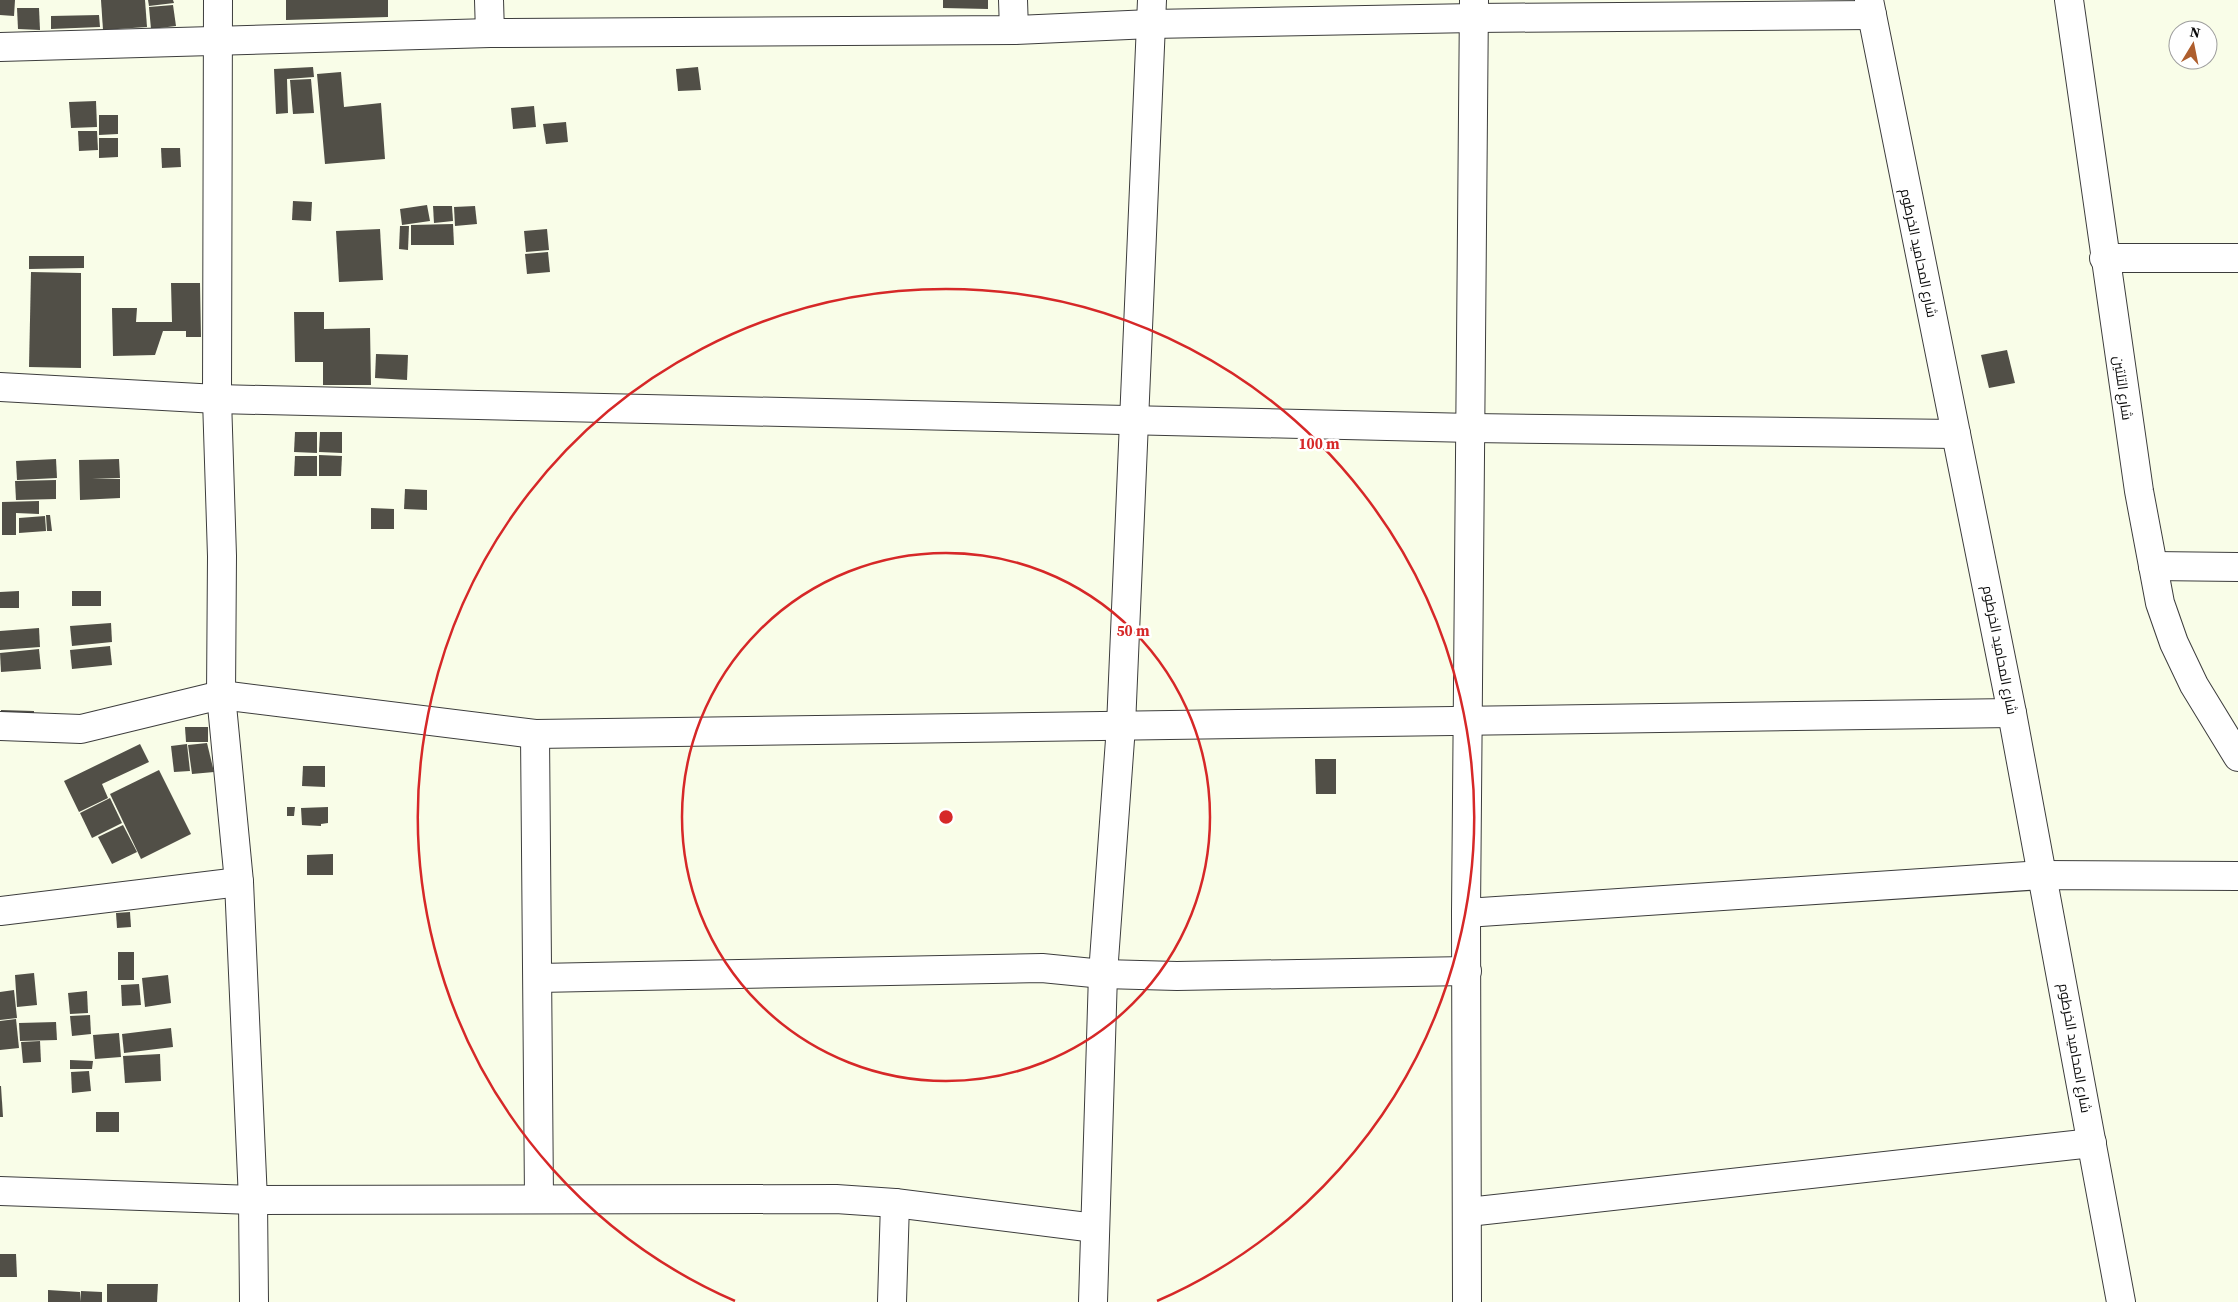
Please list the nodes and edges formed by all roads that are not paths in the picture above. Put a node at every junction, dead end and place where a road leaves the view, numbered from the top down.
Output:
1 (218, 0) edge
2 (489, 0) edge
3 (1013, 0) edge
4 (2069, 0) edge
5 (1870, 7) edge
6 (1474, 9) edge
7 (1152, 12) edge
8 (1014, 30) junction
9 (490, 33) junction
10 (218, 42) junction
11 (0, 47) edge
12 (2104, 258) junction
13 (2238, 258) edge
14 (0, 387) edge
15 (217, 399) junction
16 (1133, 421) junction
17 (1472, 428) junction
18 (1956, 434) junction
19 (2154, 566) junction
20 (2238, 567) edge
21 (221, 694) junction
22 (2012, 713) junction
23 (1468, 722) junction
24 (0, 726) edge
25 (1121, 726) junction
26 (535, 734) junction
27 (2238, 757) edge
28 (2043, 874) junction
29 (2238, 876) edge
30 (239, 882) junction
31 (0, 911) edge
32 (1466, 913) junction
33 (1466, 971) junction
34 (1103, 974) junction
35 (538, 978) junction
36 (2092, 1143) junction
37 (0, 1191) edge
38 (539, 1198) junction
39 (253, 1200) junction
40 (895, 1204) junction
41 (1468, 1212) junction
42 (1096, 1228) junction
43 (254, 1302) edge
44 (892, 1302) edge
45 (1093, 1302) edge
46 (1467, 1302) edge
47 (2121, 1302) edge

1 - 10 street
2 - 9 street
3 - 8 street
4 - 12 street, شارع التلتين
5 - 6 street
5 - 18 street, شارع المحاميد الخرطوم
6 - 7 street
6 - 17 street
7 - 8 street
7 - 16 street
8 - 9 street
9 - 10 street
10 - 11 street
10 - 15 street
12 - 13 street
12 - 19 street, شارع التلتين
14 - 15 street
15 - 16 street
15 - 21 street
16 - 17 street
16 - 25 street
17 - 18 street
17 - 23 street
18 - 22 street, شارع المحاميد الخرطوم
19 - 20 street
19 - 27 street, شارع التلتين
21 - 24 street
21 - 26 street
21 - 30 street
22 - 23 street
22 - 28 street, شارع المحاميد الخرطوم
23 - 25 street
23 - 32 street
25 - 26 street
25 - 34 street
26 - 35 street
28 - 29 street
28 - 32 street
28 - 36 street, شارع المحاميد الخرطوم
30 - 31 street
30 - 39 street
32 - 33 street
33 - 34 street
33 - 41 street
34 - 35 street
34 - 42 street
35 - 38 street
36 - 41 street
36 - 47 street, شارع المحاميد الخرطوم
37 - 39 street
38 - 39 street
38 - 40 street
39 - 43 street
40 - 42 street
40 - 44 street
41 - 46 street
42 - 45 street

